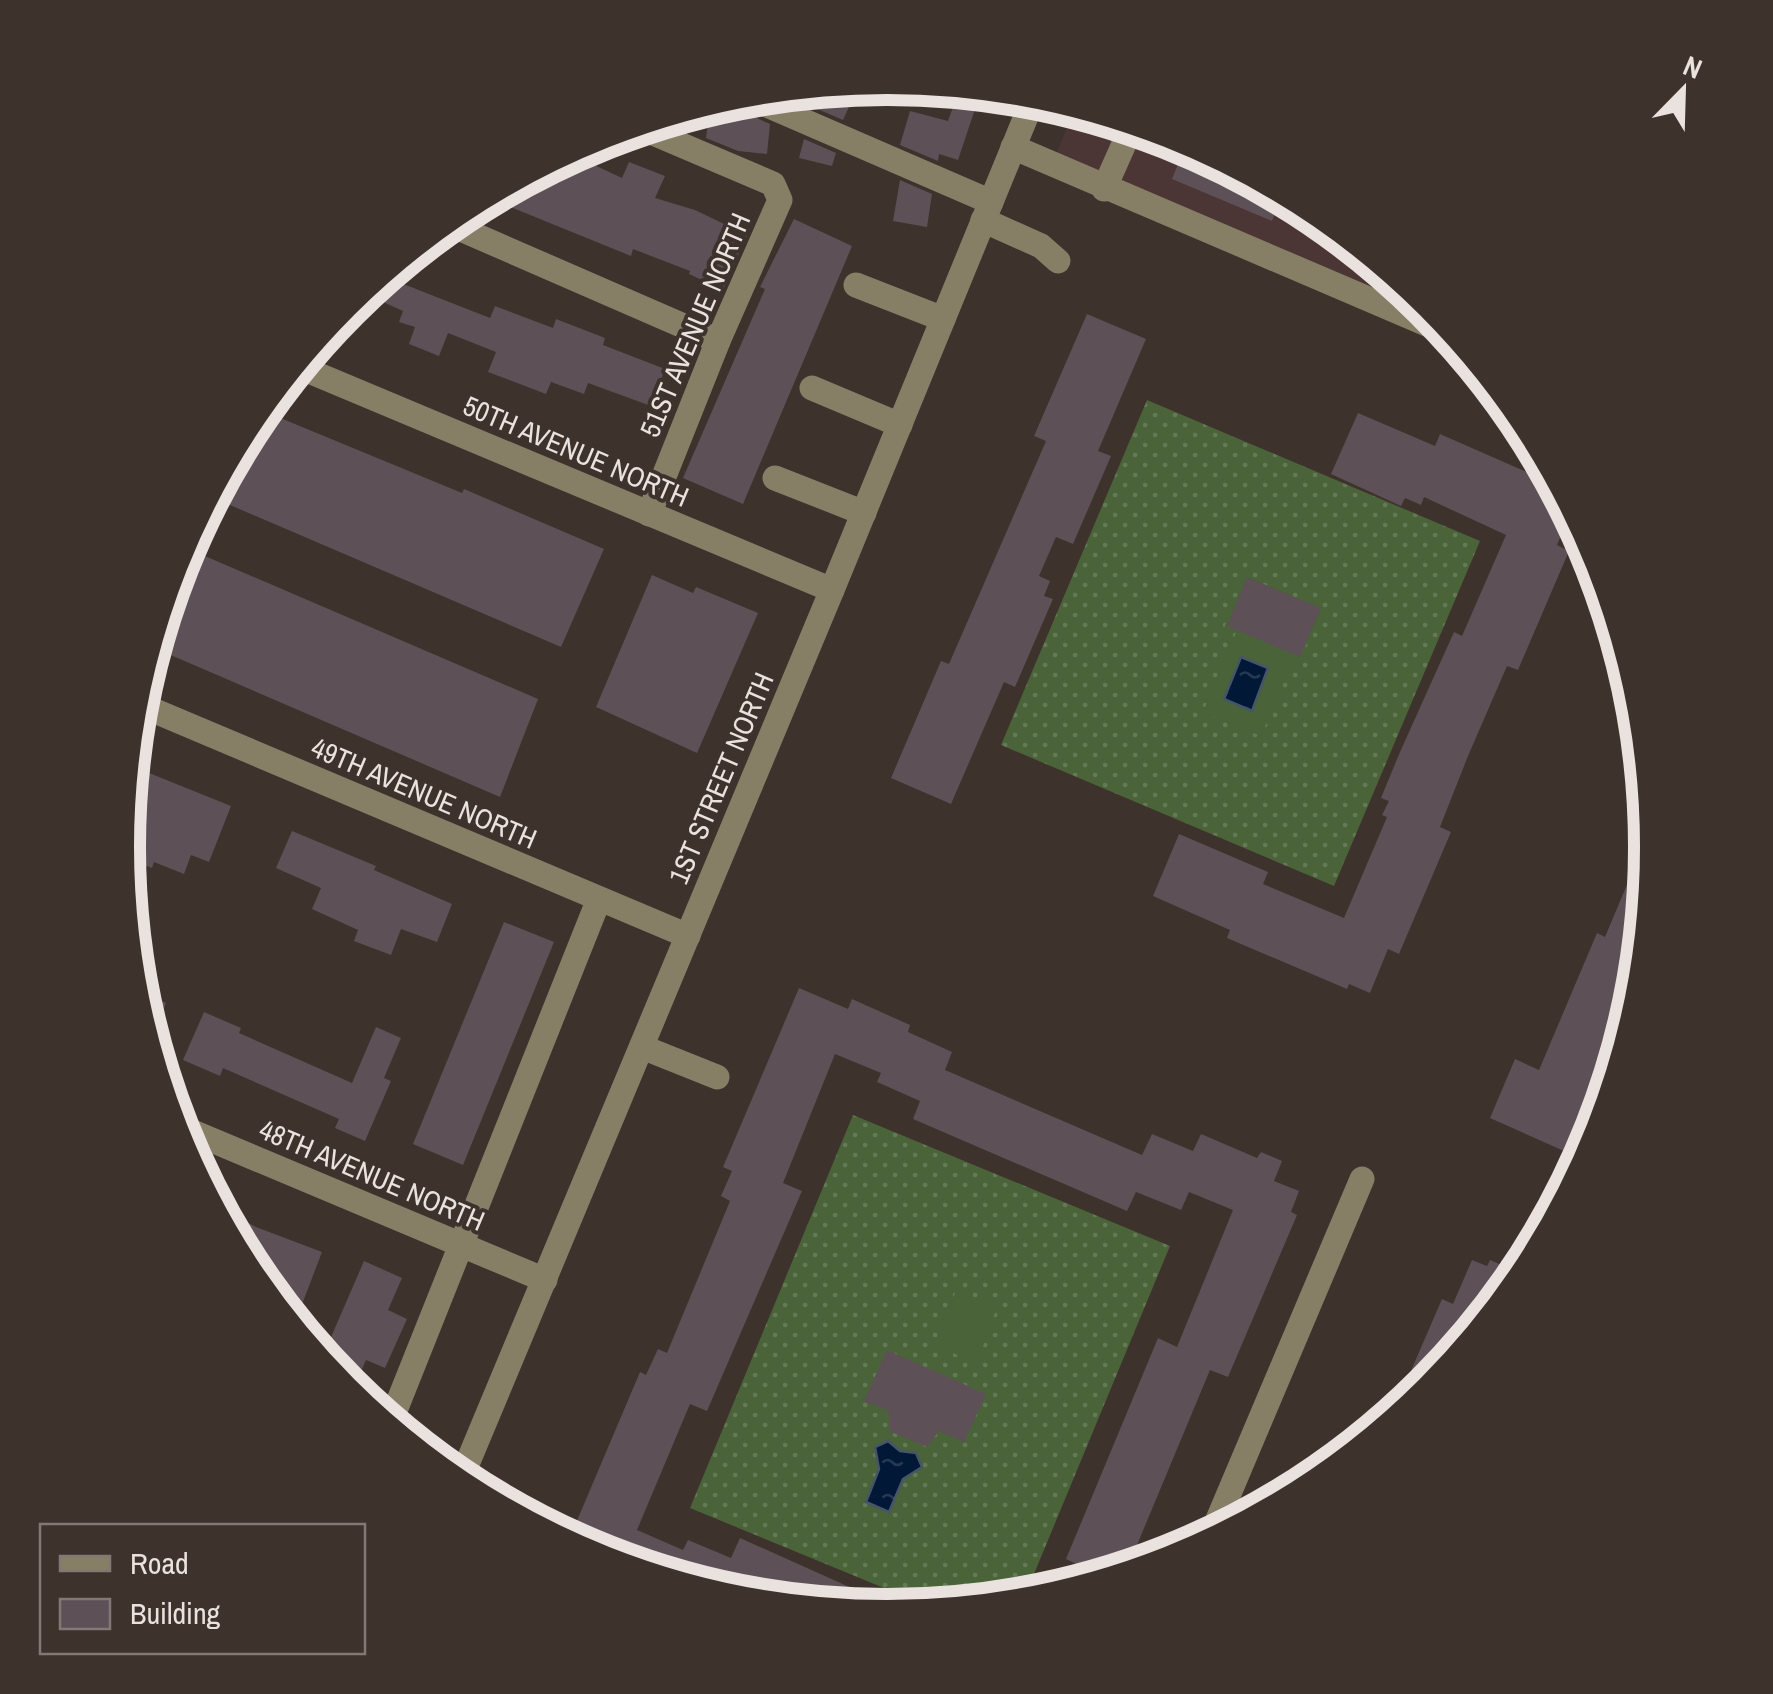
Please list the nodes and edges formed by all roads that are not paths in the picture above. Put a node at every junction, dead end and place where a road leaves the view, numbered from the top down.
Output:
1 (773, 109) edge
2 (1026, 113) edge
3 (660, 136) edge
4 (1126, 140) edge
5 (1013, 148) junction
6 (1104, 189) junction
7 (987, 211) junction
8 (464, 231) edge
9 (1058, 261) dead end
10 (856, 285) dead end
11 (943, 319) junction
12 (1416, 320) edge
13 (718, 342) junction
14 (311, 372) edge
15 (812, 388) dead end
16 (900, 425) junction
17 (776, 478) dead end
18 (864, 513) junction
19 (648, 514) junction
20 (832, 590) junction
21 (152, 711) edge
22 (600, 899) junction
23 (688, 936) junction
24 (642, 1047) junction
25 (717, 1078) dead end
26 (197, 1135) edge
27 (1362, 1179) dead end
28 (460, 1244) junction
29 (545, 1280) junction
30 (395, 1410) edge
31 (467, 1465) edge
32 (1220, 1516) edge

1 - 7 street
2 - 5 street, 1ST STREET NORTH
3 - 13 street, 51ST AVENUE NORTH
4 - 6 street
5 - 6 street
5 - 7 street, 1ST STREET NORTH
6 - 12 street
7 - 9 street
7 - 11 street, 1ST STREET NORTH
8 - 13 street
10 - 11 street
11 - 16 street, 1ST STREET NORTH
13 - 19 street, 51ST AVENUE NORTH
14 - 19 street, 50TH AVENUE NORTH
15 - 16 street
16 - 18 street, 1ST STREET NORTH
17 - 18 street
18 - 20 street, 1ST STREET NORTH
19 - 20 street, 50TH AVENUE NORTH
20 - 23 street, 1ST STREET NORTH
21 - 22 street, 49TH AVENUE NORTH
22 - 23 street, 49TH AVENUE NORTH
22 - 28 street
23 - 24 street, 1ST STREET NORTH
24 - 25 street
24 - 29 street, 1ST STREET NORTH
26 - 28 street, 48TH AVENUE NORTH
27 - 32 street
28 - 29 street, 48TH AVENUE NORTH
28 - 30 street
29 - 31 street, 1ST STREET NORTH

